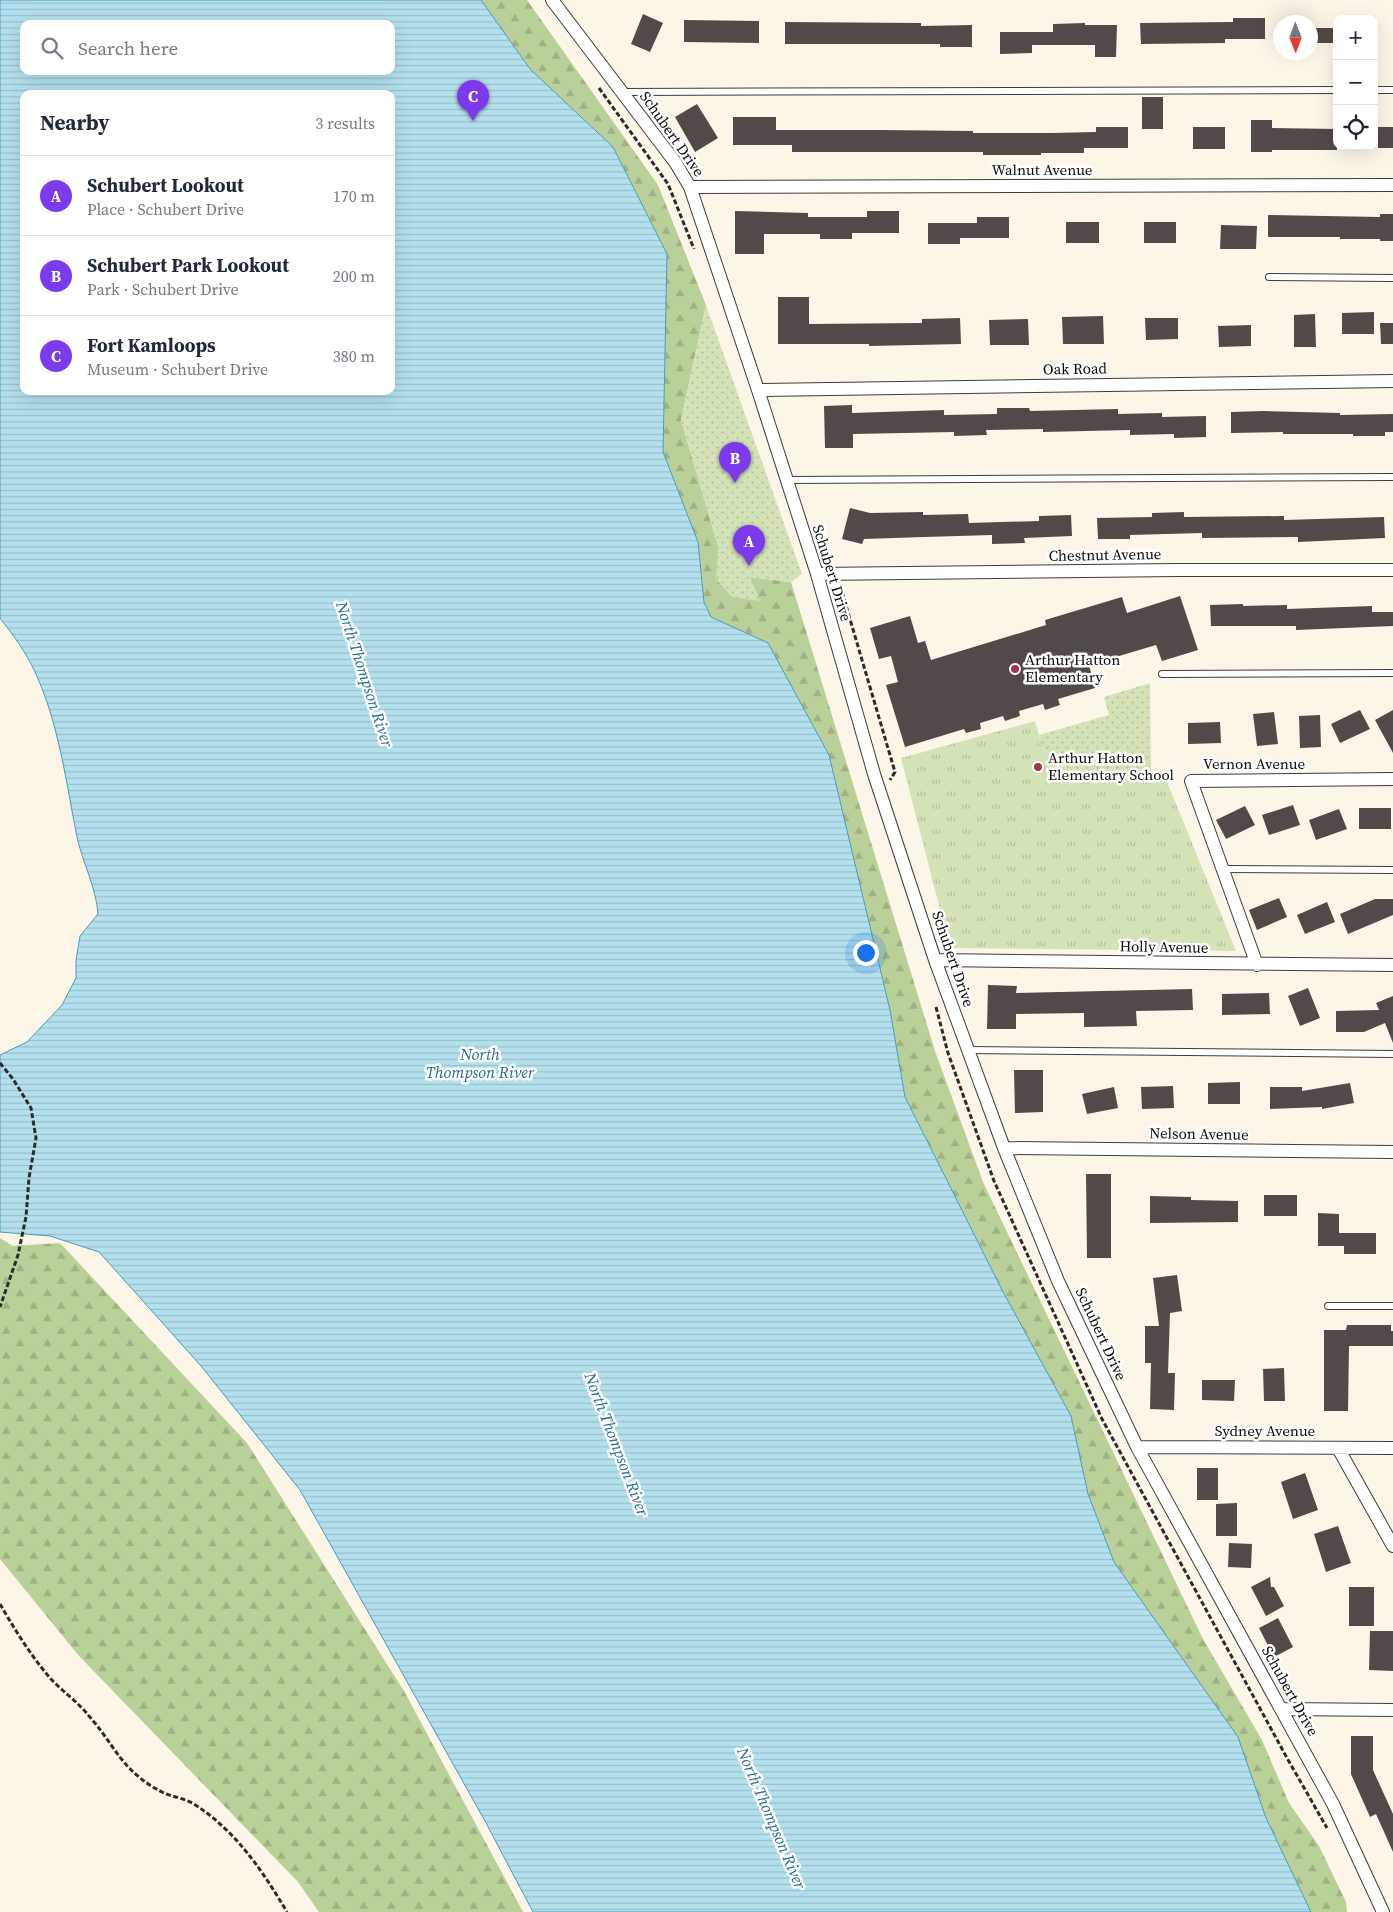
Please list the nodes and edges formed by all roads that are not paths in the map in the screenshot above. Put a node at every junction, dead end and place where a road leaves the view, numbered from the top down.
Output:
1 (552, 0) edge
2 (1333, 90) edge
3 (1378, 90) edge
4 (1393, 90) edge
5 (622, 92) junction
6 (1393, 186) edge
7 (690, 187) junction
8 (1269, 277) dead end
9 (1393, 278) edge
10 (1393, 381) edge
11 (758, 390) junction
12 (1393, 476) edge
13 (786, 480) junction
14 (1393, 570) edge
15 (816, 574) junction
16 (1393, 673) edge
17 (1162, 674) dead end
18 (1393, 779) edge
19 (1222, 869) junction
20 (1393, 870) edge
21 (935, 960) junction
22 (1257, 965) junction
23 (1393, 965) edge
24 (967, 1050) junction
25 (1393, 1054) edge
26 (1004, 1148) junction
27 (1393, 1152) edge
28 (1328, 1306) dead end
29 (1393, 1306) edge
30 (1137, 1447) junction
31 (1338, 1448) junction
32 (1393, 1448) edge
33 (1393, 1546) edge
34 (1280, 1709) junction
35 (1393, 1710) edge
36 (1383, 1912) edge

1 - 5 street, Schubert Drive
2 - 5 lane
3 - 4 lane
5 - 7 street, Schubert Drive
6 - 7 street, Walnut Avenue
7 - 11 street, Schubert Drive
8 - 9 lane
10 - 11 street, Oak Road
11 - 13 street, Schubert Drive
12 - 13 lane
13 - 15 street, Schubert Drive
14 - 15 street, Chestnut Avenue
15 - 21 street, Schubert Drive
16 - 17 lane
18 - 19 street, Vernon Avenue
19 - 20 lane
19 - 22 street, Vernon Avenue
21 - 22 street, Holly Avenue
21 - 24 street, Schubert Drive
22 - 23 street, Holly Avenue
24 - 25 lane
24 - 26 street, Schubert Drive
26 - 27 street, Nelson Avenue
26 - 30 street, Schubert Drive
28 - 29 lane
30 - 31 street, Sydney Avenue
30 - 34 street, Schubert Drive
31 - 32 street, Sydney Avenue
31 - 33 street
34 - 35 street
34 - 36 street, Schubert Drive

